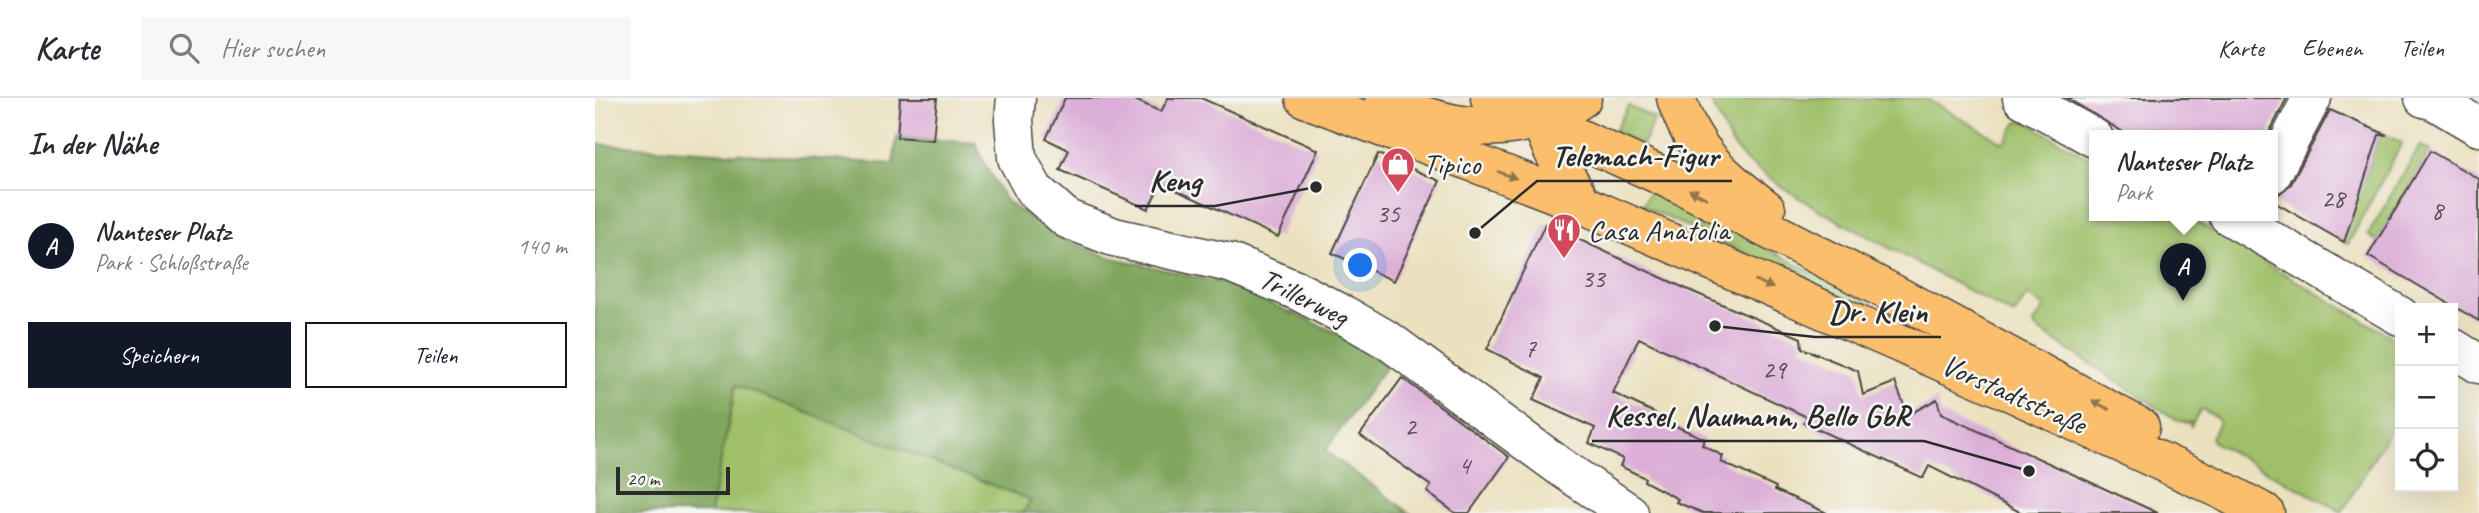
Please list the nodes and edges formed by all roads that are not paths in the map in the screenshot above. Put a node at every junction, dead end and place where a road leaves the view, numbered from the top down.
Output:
1 (1016, 98) edge
2 (1305, 98) edge
3 (1369, 98) edge
4 (1490, 98) edge
5 (1583, 98) edge
6 (1676, 98) edge
7 (2022, 98) edge
8 (2312, 98) edge
9 (2424, 98) edge
10 (1539, 109) edge
11 (2479, 127) edge
12 (2089, 135) edge
13 (2278, 163) edge
14 (1582, 204) junction
15 (2244, 221) edge
16 (1890, 292) junction
17 (2395, 313) edge
18 (2216, 487) junction
19 (1629, 513) edge
20 (2265, 513) edge

1 - 19 street, Trillerweg
2 -> 14 main road, Vorstadtstraße
3 - 10 main road
4 - 10 main road, Vorstadtstraße
5 - 10 main road
6 - 16 main road
7 - 12 street
8 - 13 street
9 - 11 street
10 - 14 main road
16 -> 10 main road, Vorstadtstraße
14 -> 18 main road, Vorstadtstraße
15 - 17 street
18 -> 16 main road, Vorstadtstraße
18 - 20 main road, Vorstadtstraße

